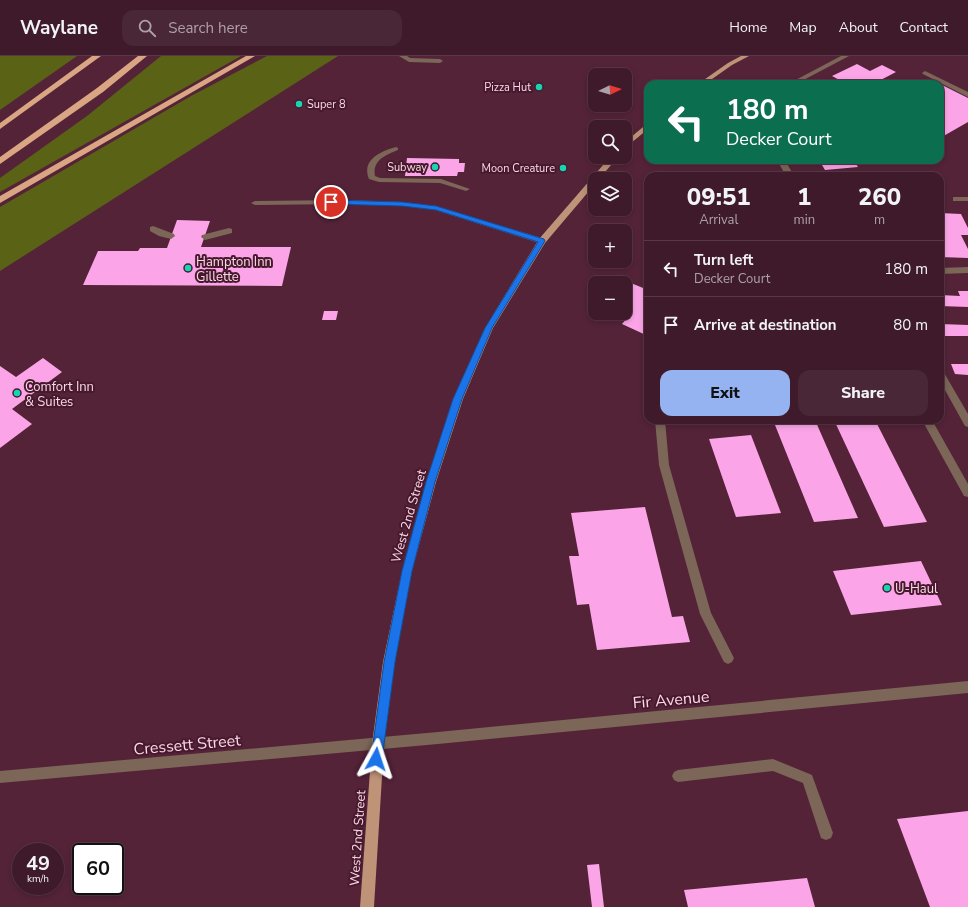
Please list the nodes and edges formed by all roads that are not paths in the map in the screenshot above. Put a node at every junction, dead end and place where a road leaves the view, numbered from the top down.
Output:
1 (97, 56) edge
2 (143, 56) edge
3 (251, 56) edge
4 (402, 56) edge
5 (734, 56) edge
6 (746, 56) edge
7 (846, 56) edge
8 (440, 60) dead end
9 (730, 64) junction
10 (925, 73) dead end
11 (707, 80) edge
12 (799, 80) edge
13 (939, 80) edge
14 (944, 83) edge
15 (968, 95) edge
16 (0, 127) edge
17 (644, 128) edge
18 (632, 139) edge
19 (396, 149) dead end
20 (0, 161) edge
21 (608, 164) edge
22 (466, 189) dead end
23 (956, 199) dead end
24 (968, 199) edge
25 (0, 200) edge
26 (255, 203) dead end
27 (153, 229) dead end
28 (229, 232) dead end
29 (171, 236) dead end
30 (205, 237) dead end
31 (542, 241) junction
32 (968, 270) edge
33 (944, 271) edge
34 (944, 381) edge
35 (968, 423) edge
36 (660, 424) edge
37 (929, 424) edge
38 (968, 493) edge
39 (728, 658) dead end
40 (968, 687) edge
41 (378, 744) junction
42 (678, 776) dead end
43 (0, 777) edge
44 (826, 833) dead end
45 (367, 907) edge

1 - 16 highway
2 - 20 highway
3 - 25 highway
4 - 8 street
5 - 9 main road
6 - 9 main road
7 - 12 street
9 - 11 main road
10 - 13 street
14 - 15 street
17 - 18 main road
19 - 22 street
21 - 31 main road, West 2nd Street
23 - 24 street
26 - 31 street
27 - 29 street
28 - 30 street
31 - 41 main road, West 2nd Street
32 - 33 street
34 - 35 street
36 - 39 street
37 - 38 street
40 - 41 street, Fir Avenue
41 - 43 street, Cressett Street
41 - 45 main road, West 2nd Street
42 - 44 street

